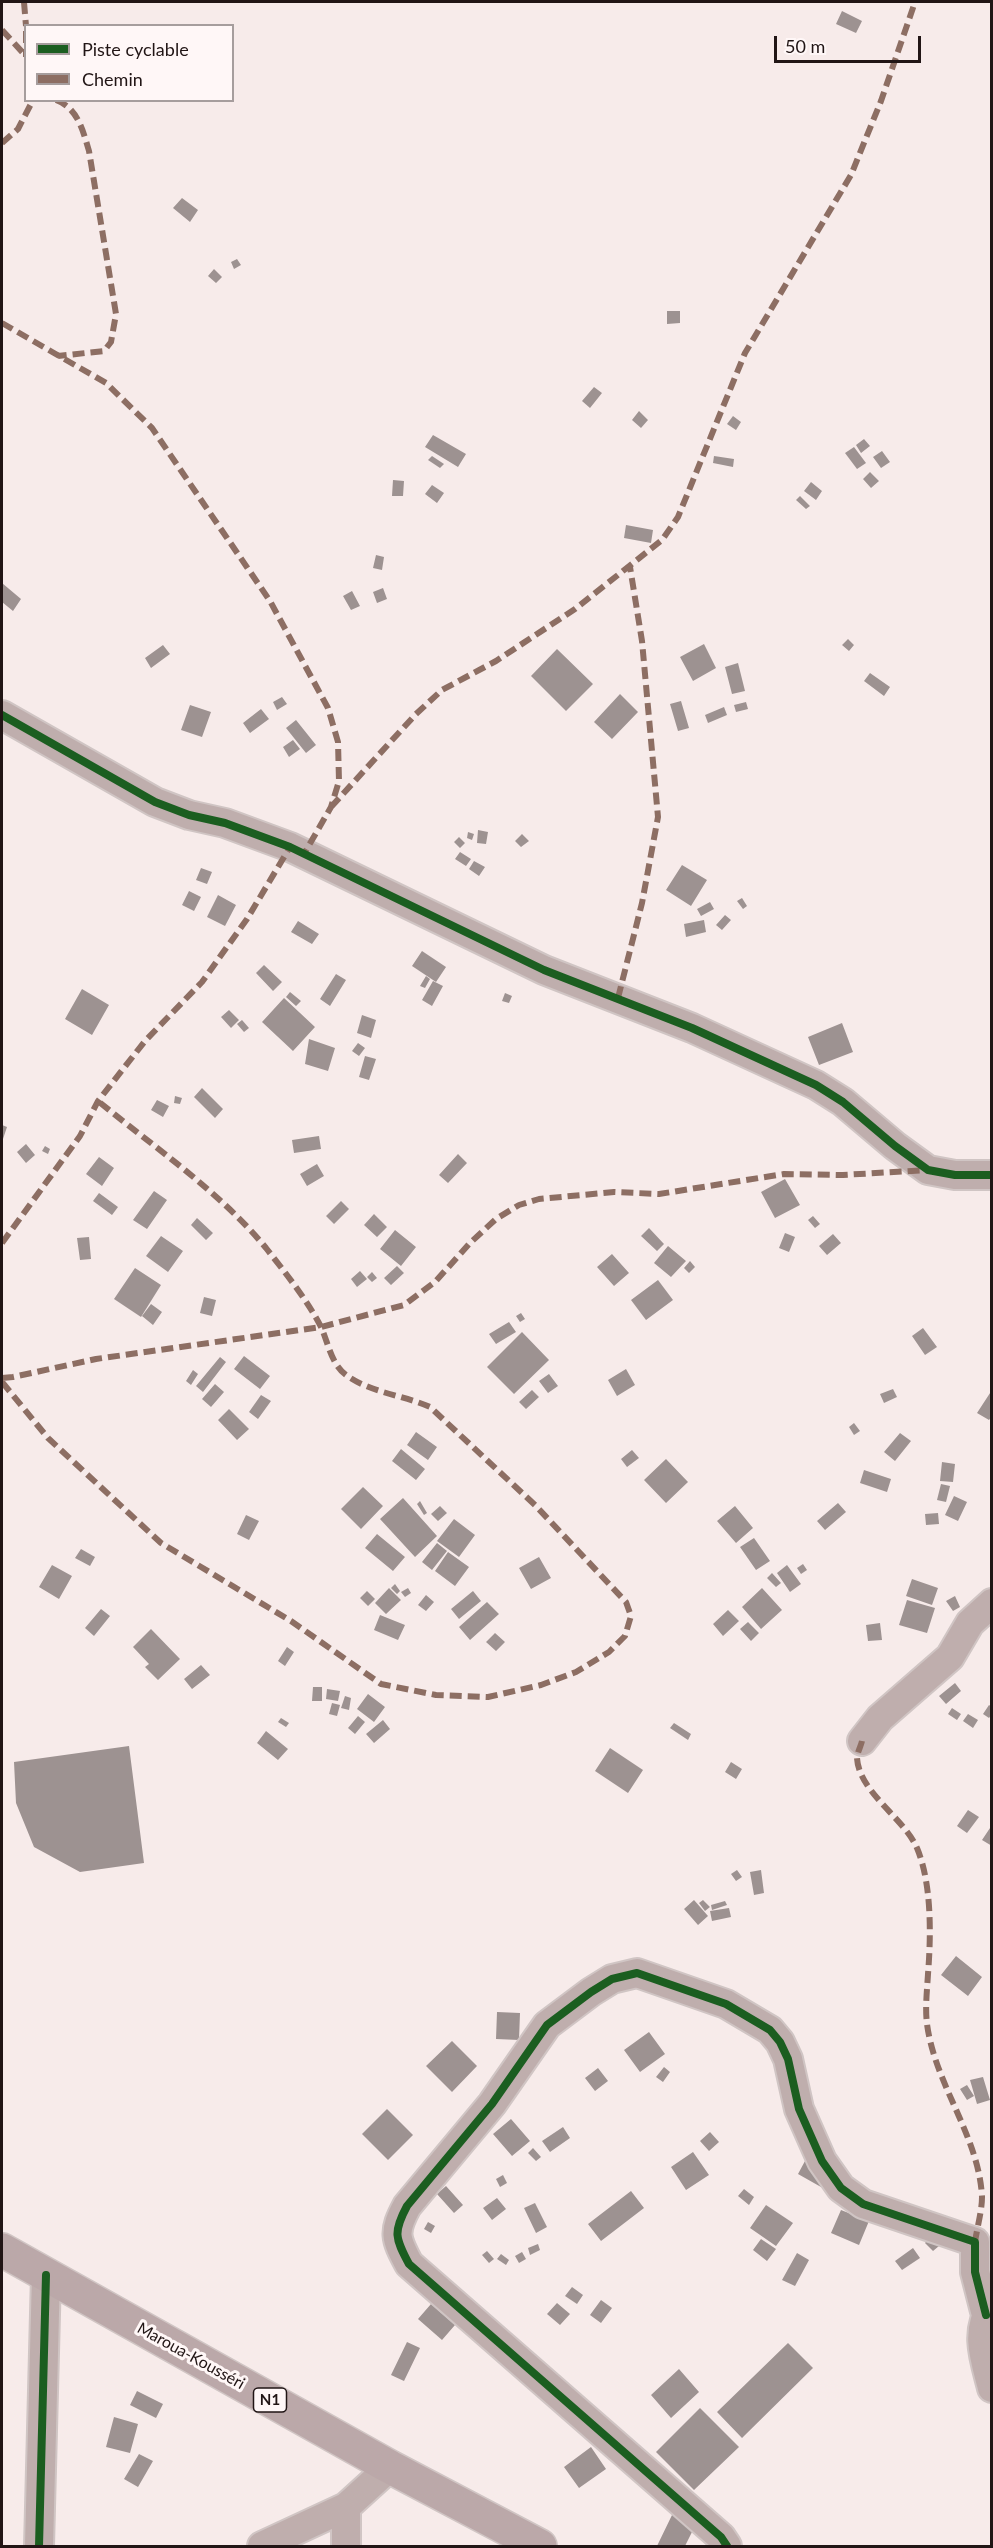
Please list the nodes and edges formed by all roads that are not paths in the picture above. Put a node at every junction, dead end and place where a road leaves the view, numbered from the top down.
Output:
1 (2, 716) edge
2 (992, 1175) edge
3 (992, 1603) edge
4 (862, 1741) dead end
5 (2, 2250) edge
6 (46, 2275) junction
7 (988, 2310) edge
8 (992, 2388) edge
9 (390, 2467) junction
10 (346, 2507) junction
11 (39, 2547) edge
12 (262, 2547) edge
13 (346, 2547) edge
14 (540, 2547) edge
15 (728, 2547) edge

1 - 2 street
3 - 4 street
5 - 6 highway, Maroua-Kousséri / N1
6 - 9 highway, Maroua-Kousséri / N1
6 - 11 street
7 - 8 street
7 - 15 street
9 - 10 street
9 - 14 highway, Maroua-Kousséri / N1
10 - 12 street
10 - 13 street

